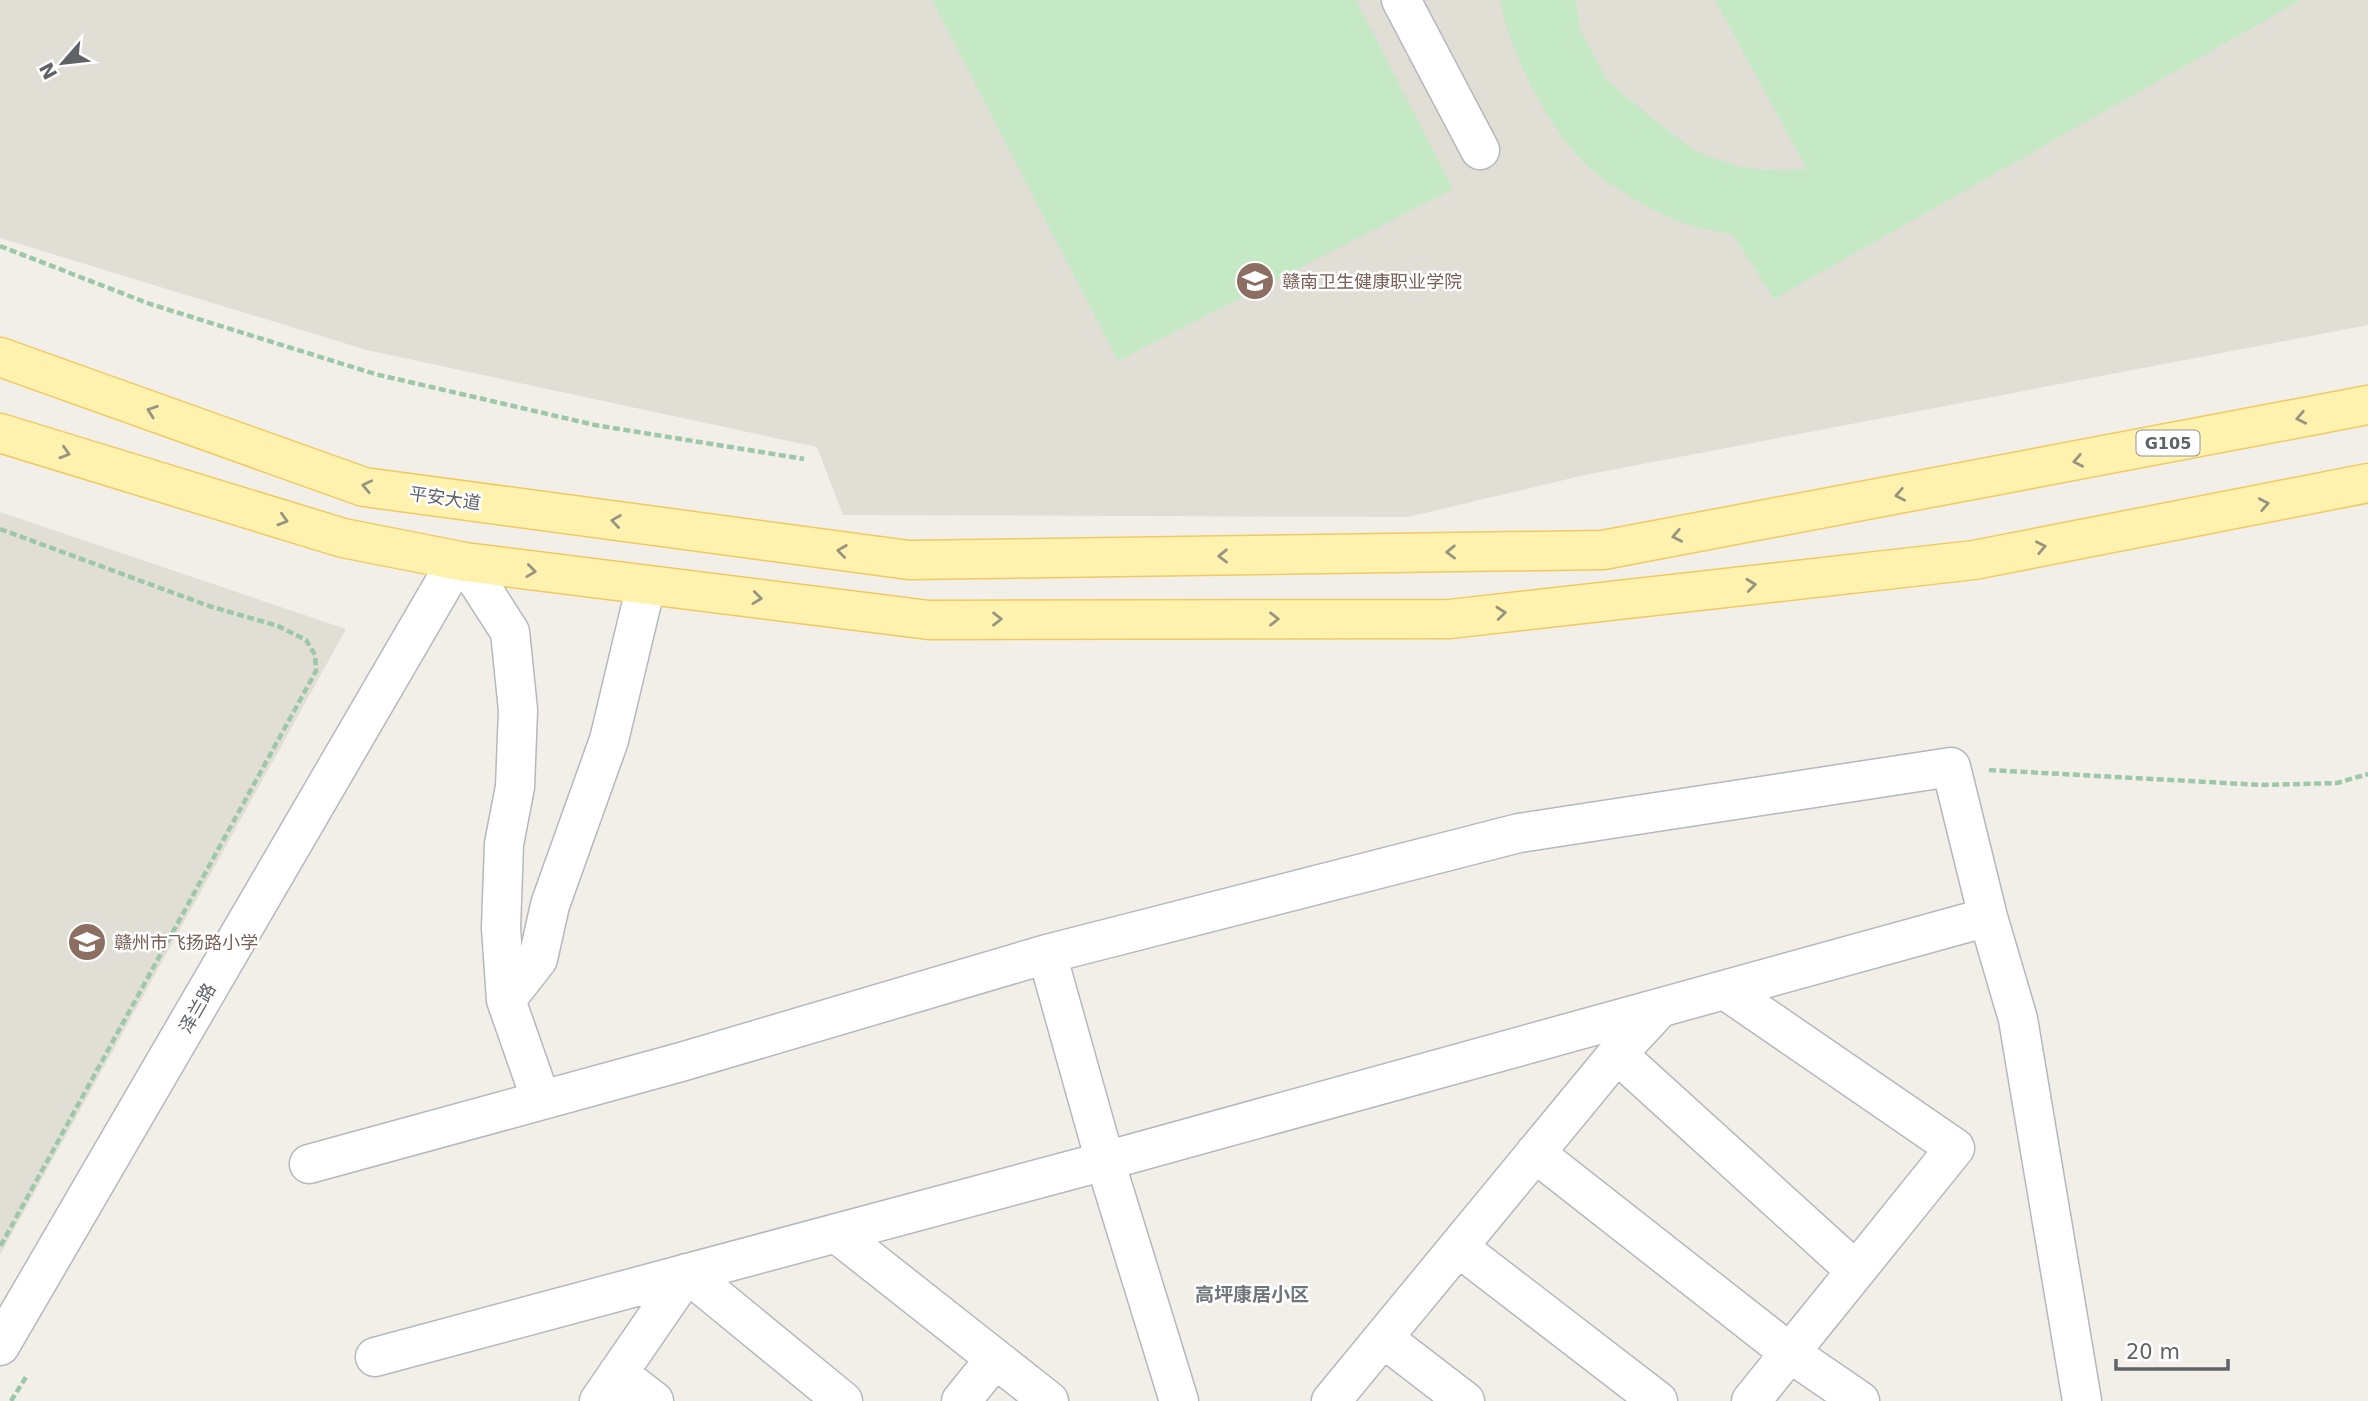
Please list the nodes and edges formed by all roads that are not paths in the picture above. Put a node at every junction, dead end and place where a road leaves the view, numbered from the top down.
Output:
1 (1401, 0) edge
2 (1480, 150) dead end
3 (0, 356) edge
4 (2368, 405) edge
5 (0, 433) edge
6 (2368, 483) edge
7 (461, 562) junction
8 (646, 585) junction
9 (1988, 917) junction
10 (1048, 954) junction
11 (1725, 990) junction
12 (506, 1000) junction
13 (1661, 1007) junction
14 (1617, 1054) junction
15 (541, 1100) junction
16 (1535, 1153) junction
17 (1105, 1161) junction
18 (309, 1164) dead end
19 (836, 1233) junction
20 (1458, 1247) junction
21 (1856, 1271) junction
22 (687, 1273) junction
23 (1383, 1338) junction
24 (0, 1346) edge
25 (1790, 1353) junction
26 (375, 1357) dead end
27 (995, 1359) junction
28 (609, 1387) edge
29 (654, 1401) edge
30 (843, 1401) edge
31 (961, 1401) edge
32 (1049, 1401) edge
33 (1179, 1401) edge
34 (1331, 1401) edge
35 (1465, 1401) edge
36 (1658, 1401) edge
37 (1751, 1401) edge
38 (1860, 1401) edge
39 (2082, 1401) edge

1 - 2 street
4 -> 3 main road, 平安大道 / G105
5 -> 7 main road
8 -> 6 main road
7 -> 8 main road
7 - 12 street
7 - 24 street, 泽兰路
8 - 12 street
9 - 10 street
9 - 11 street
9 - 39 street
10 - 15 street
10 - 17 street
11 - 13 street
11 - 21 street
12 - 15 street
13 - 14 street
13 - 17 street
14 - 16 street
14 - 21 street
15 - 18 street
16 - 20 street
16 - 25 street
17 - 19 street
17 - 33 street
19 - 22 street
19 - 27 street
20 - 23 street
20 - 36 street
21 - 25 street
22 - 26 street
22 - 28 street
22 - 30 street
23 - 34 street
23 - 35 street
25 - 37 street
25 - 38 street
27 - 31 street
27 - 32 street
28 - 29 street

